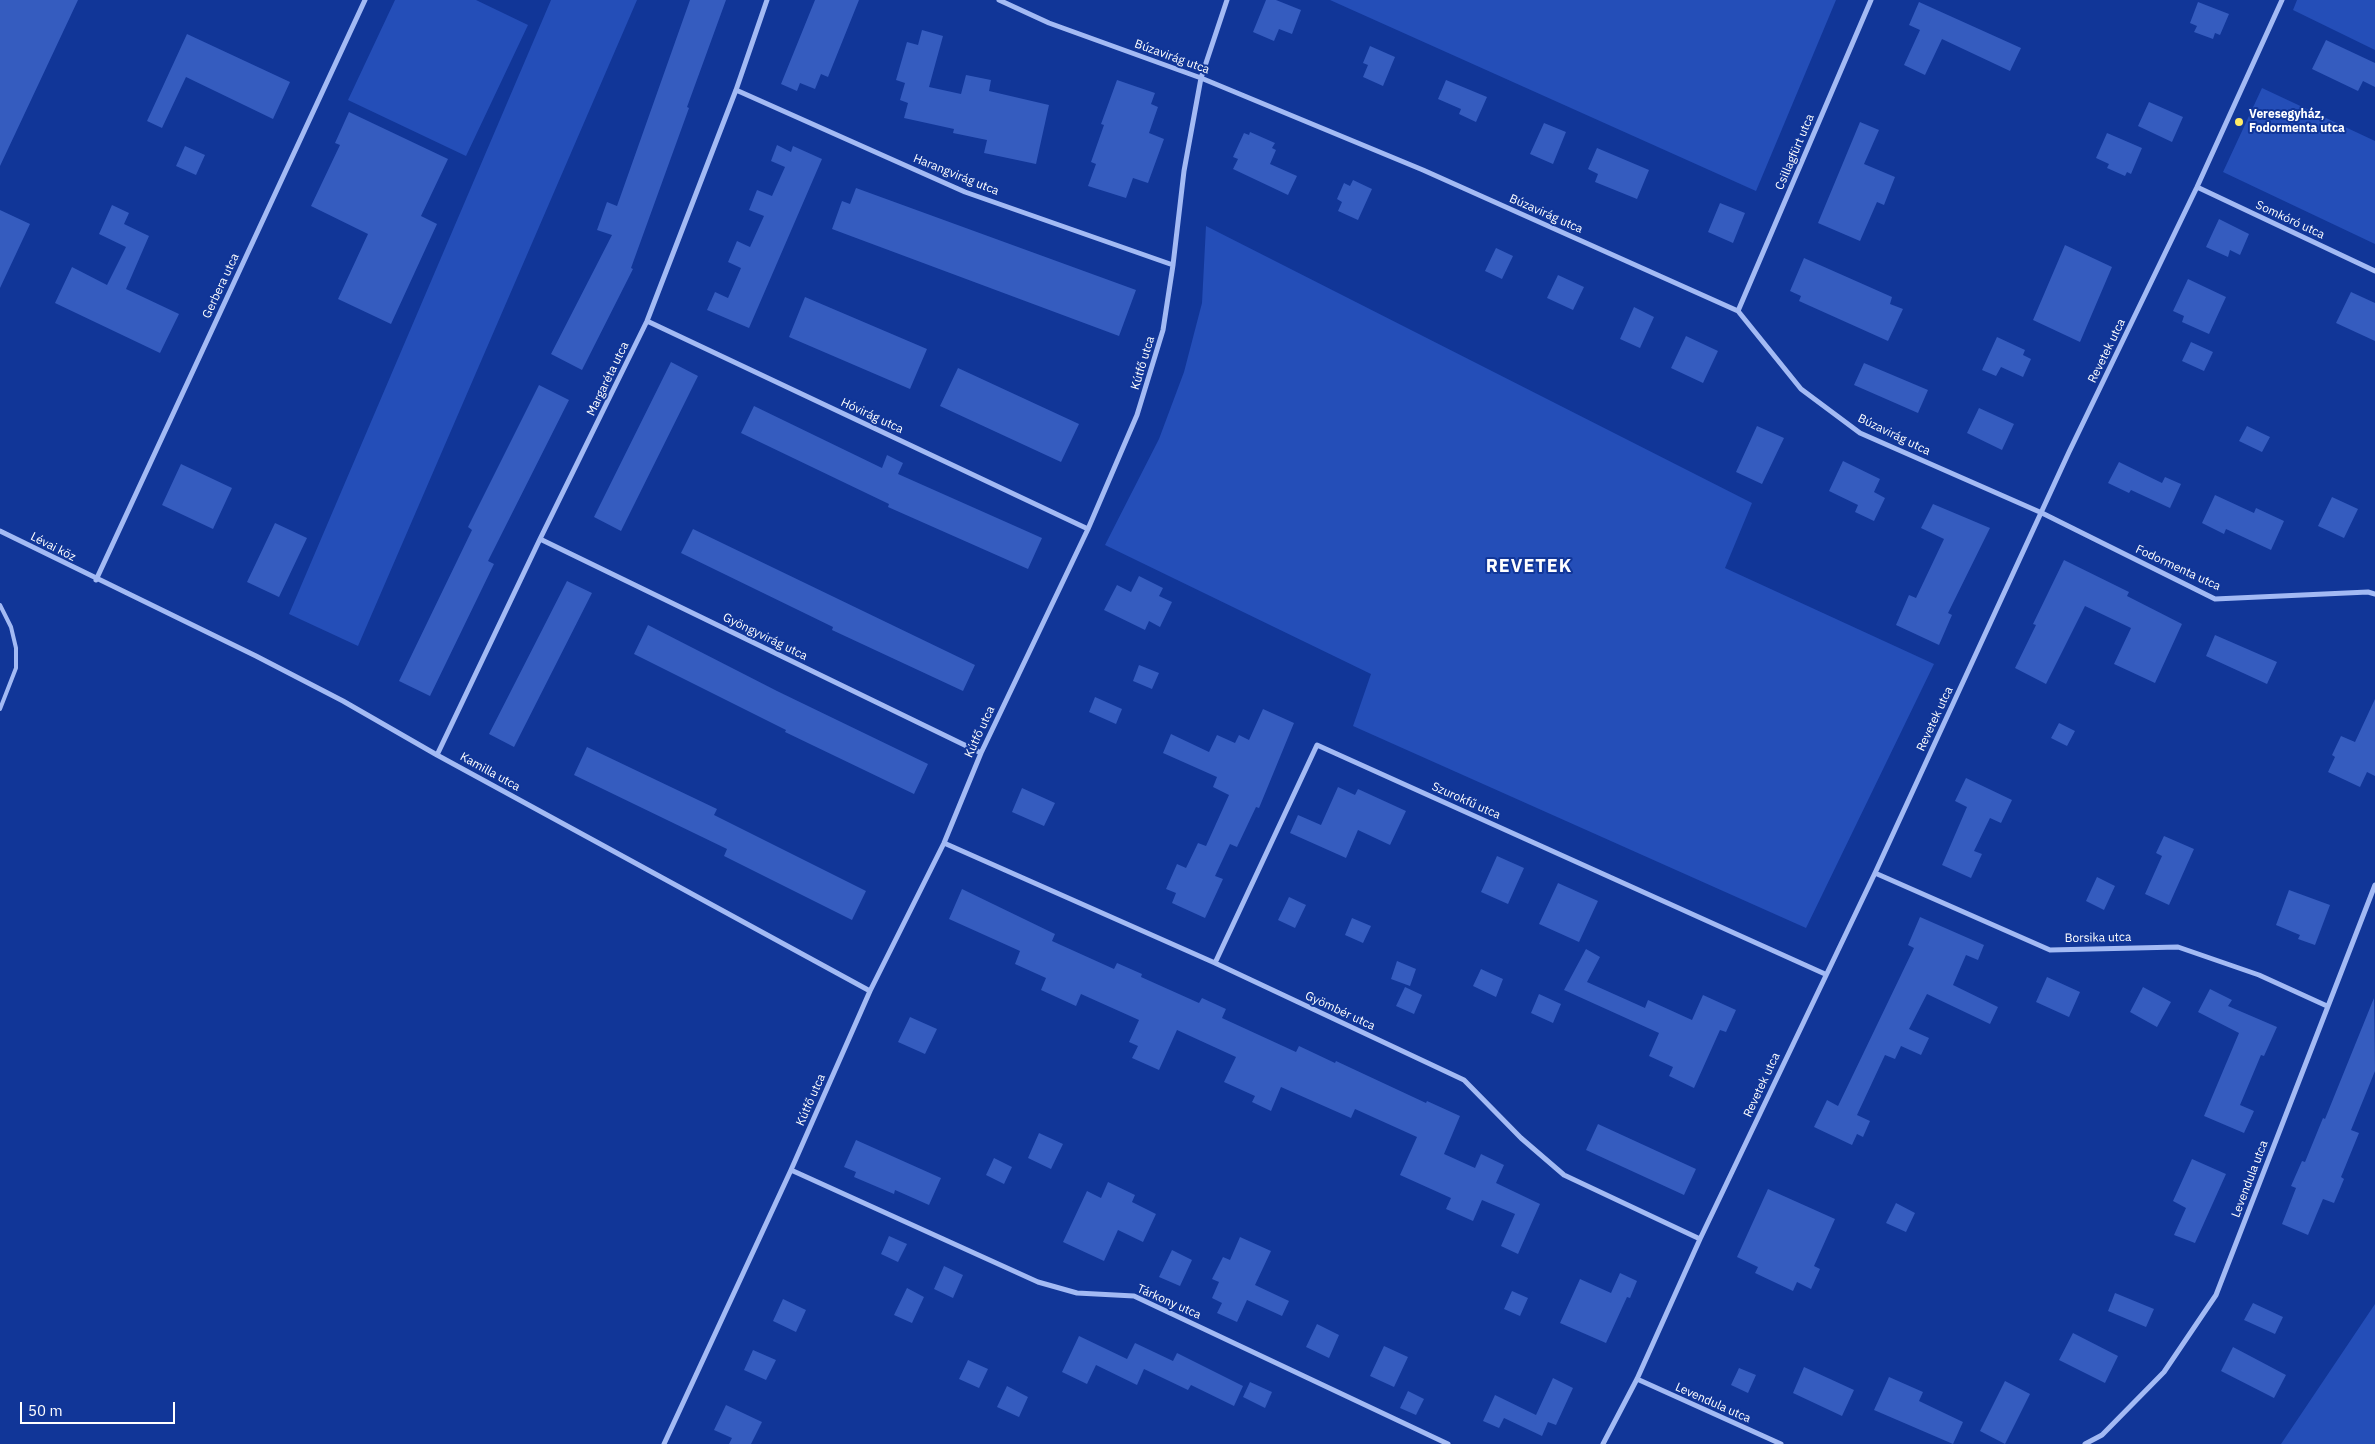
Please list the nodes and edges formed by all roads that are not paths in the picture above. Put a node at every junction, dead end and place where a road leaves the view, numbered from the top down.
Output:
1 (364, 0) edge
2 (767, 0) edge
3 (999, 0) edge
4 (1226, 0) edge
5 (1871, 0) edge
6 (2282, 0) edge
7 (1201, 78) junction
8 (736, 90) junction
9 (2197, 187) junction
10 (1173, 265) junction
11 (2375, 271) edge
12 (1738, 312) junction
13 (647, 321) junction
14 (2042, 513) junction
15 (1088, 529) junction
16 (0, 531) edge
17 (540, 539) junction
18 (96, 580) junction
19 (2375, 594) edge
20 (0, 605) edge
21 (0, 708) edge
22 (981, 753) junction
23 (437, 755) junction
24 (944, 843) junction
25 (1875, 872) junction
26 (2375, 884) edge
27 (1215, 963) junction
28 (1825, 974) junction
29 (870, 990) junction
30 (2327, 1006) junction
31 (791, 1170) junction
32 (1700, 1239) junction
33 (1637, 1379) junction
34 (664, 1444) edge
35 (1448, 1444) edge
36 (1603, 1444) edge
37 (1782, 1444) edge
38 (2085, 1444) edge

1 - 18 street, Gerbera utca
2 - 8 street, Margaréta utca
3 - 7 street, Búzavirág utca
4 - 7 street, Kútfő utca
5 - 12 street, Csillagfürt utca
6 - 9 street, Revetek utca
7 - 10 street, Kútfő utca
7 - 12 street, Búzavirág utca
8 - 10 street, Harangvirág utca
8 - 13 street, Margaréta utca
9 - 11 street, Somkóró utca
9 - 14 street, Revetek utca
10 - 15 street, Kútfő utca
12 - 14 street, Búzavirág utca
13 - 15 street, Hóvirág utca
13 - 17 street, Margaréta utca
14 - 19 street, Fodormenta utca
14 - 25 street, Revetek utca
15 - 22 street, Kútfő utca
16 - 18 street, Lévai köz
17 - 22 street, Gyöngyvirág utca
17 - 23 street, Margaréta utca
18 - 23 street, Kamilla utca
20 - 21 lane
22 - 24 street, Kútfő utca
23 - 29 street, Kamilla utca
24 - 27 street, Gyömbér utca
24 - 29 street, Kútfő utca
25 - 28 street, Revetek utca
25 - 30 street, Borsika utca
26 - 30 street, Levendula utca
27 - 28 street, Szurokfű utca
27 - 32 street, Gyömbér utca
28 - 32 street, Revetek utca
29 - 31 street, Kútfő utca
30 - 38 street, Levendula utca
31 - 34 street, Kútfő utca
31 - 35 street, Tárkony utca
32 - 33 street, Revetek utca
33 - 36 street, Revetek utca
33 - 37 street, Levendula utca

